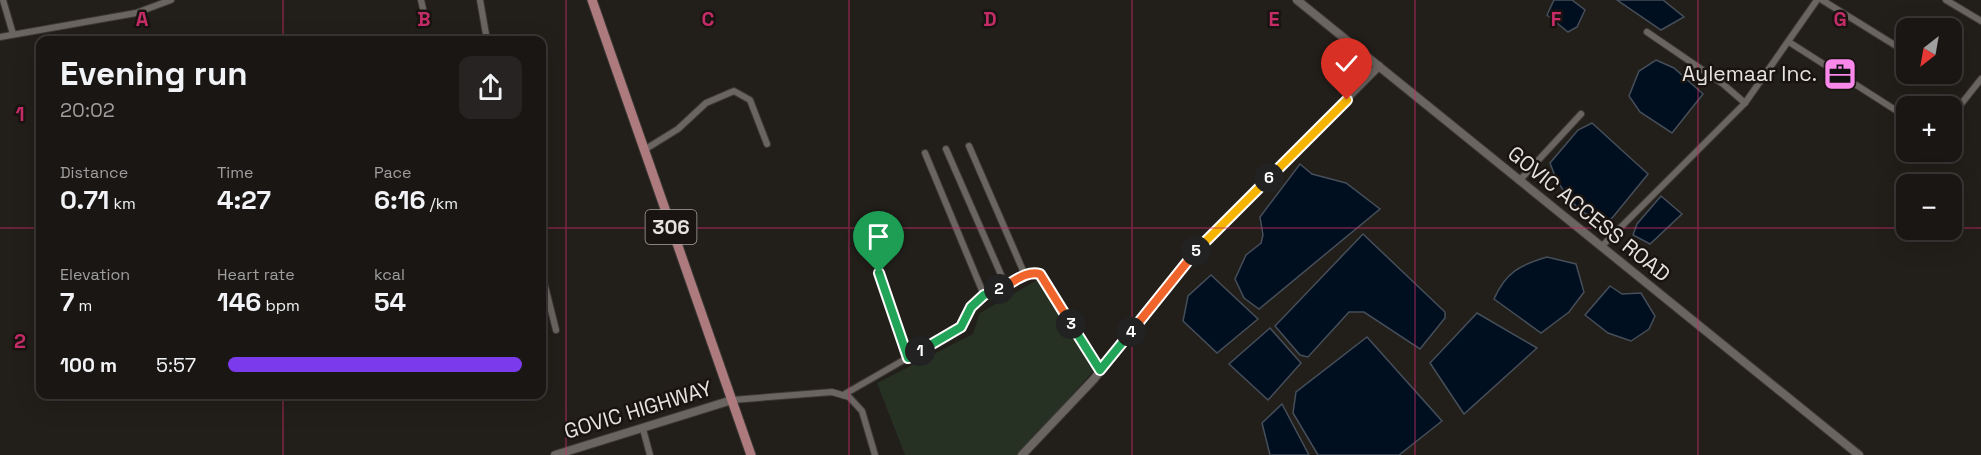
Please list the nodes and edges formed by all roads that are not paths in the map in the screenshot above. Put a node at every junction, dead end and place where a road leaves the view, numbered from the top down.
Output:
1 (3, 0) edge
2 (171, 0) edge
3 (421, 0) edge
4 (480, 0) edge
5 (592, 0) edge
6 (1297, 0) edge
7 (1817, 0) edge
8 (1822, 0) edge
9 (1946, 0) edge
10 (1981, 21) edge
11 (426, 22) dead end
12 (1647, 32) dead end
13 (13, 34) junction
14 (486, 36) edge
15 (0, 37) edge
16 (1789, 42) junction
17 (1896, 46) edge
18 (1379, 66) junction
19 (1981, 79) edge
20 (1745, 103) junction
21 (1962, 103) edge
22 (1896, 110) edge
23 (1581, 114) dead end
24 (767, 144) dead end
25 (969, 146) dead end
26 (946, 149) dead end
27 (644, 150) junction
28 (925, 153) dead end
29 (1519, 181) junction
30 (1601, 247) junction
31 (879, 273) dead end
32 (1025, 275) junction
33 (1006, 286) junction
34 (546, 290) edge
35 (984, 295) junction
36 (556, 330) dead end
37 (908, 358) junction
38 (1100, 370) junction
39 (843, 395) junction
40 (732, 400) junction
41 (644, 429) junction
42 (584, 451) edge
43 (555, 455) edge
44 (650, 455) edge
45 (751, 455) edge
46 (875, 455) edge
47 (1022, 455) edge
48 (1859, 455) edge

1 - 13 street
2 - 13 street
3 - 11 street
4 - 14 street
5 - 27 main road, 306
6 - 18 main road, GOVIC ACCESS ROAD
7 - 16 street
8 - 17 street
9 - 10 street
12 - 20 street
13 - 15 street
16 - 20 street
16 - 22 street
18 - 29 main road, GOVIC ACCESS ROAD
18 - 38 main road
19 - 21 street
20 - 30 street
23 - 29 street
24 - 27 street
25 - 32 street
26 - 33 street
27 - 40 main road, 306
28 - 35 street
29 - 30 main road, GOVIC ACCESS ROAD
30 - 48 main road, GOVIC ACCESS ROAD
31 - 37 street
32 - 33 street
32 - 38 street
33 - 35 street
34 - 36 street
35 - 37 street
37 - 39 street
38 - 47 main road
39 - 40 street
39 - 46 street
40 - 41 main road, GOVIC HIGHWAY
40 - 45 main road, 306
41 - 42 main road, GOVIC HIGHWAY
41 - 44 street
42 - 43 main road, GOVIC HIGHWAY

